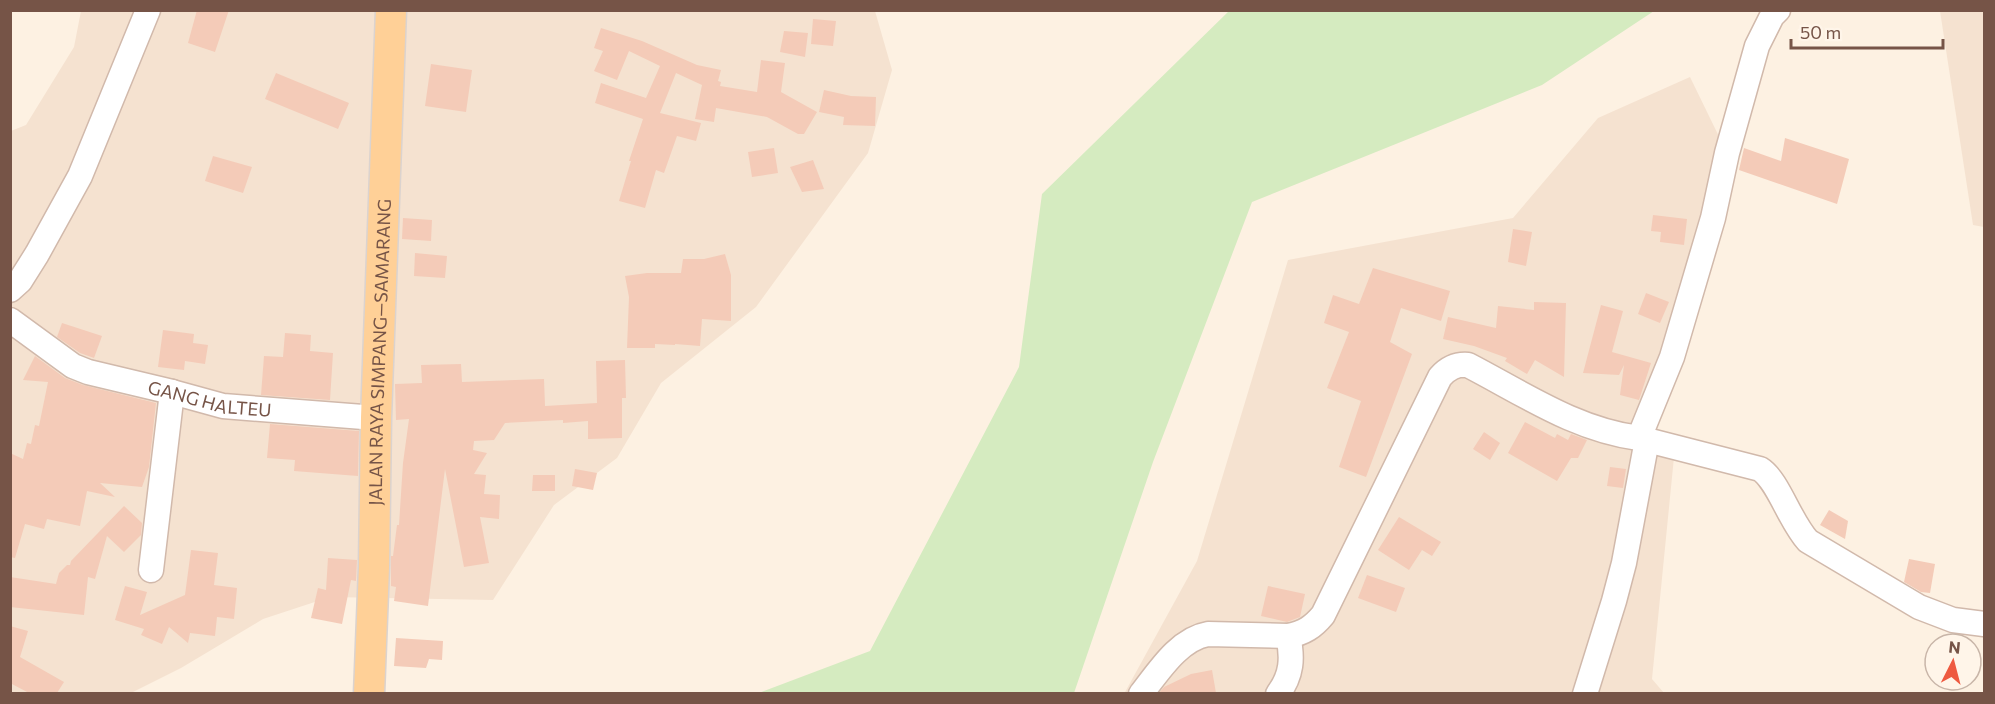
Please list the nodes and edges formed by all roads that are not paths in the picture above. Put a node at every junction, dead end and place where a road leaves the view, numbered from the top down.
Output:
1 (148, 10) edge
2 (391, 10) edge
3 (1778, 10) edge
4 (10, 290) edge
5 (13, 323) edge
6 (172, 392) junction
7 (376, 418) junction
8 (1643, 439) junction
9 (151, 570) dead end
10 (1984, 624) edge
11 (1288, 636) junction
12 (369, 693) edge
13 (1141, 693) edge
14 (1278, 693) edge
15 (1585, 693) edge

1 - 4 street
2 - 7 main road, JALAN RAYA SIMPANG—SAMARANG
3 - 8 street
5 - 6 street, GANG HALTEU
6 - 7 street, GANG HALTEU
6 - 9 street
7 - 12 main road, JALAN RAYA SIMPANG—SAMARANG
8 - 10 street
8 - 11 street
8 - 15 street
11 - 13 street
11 - 14 street

